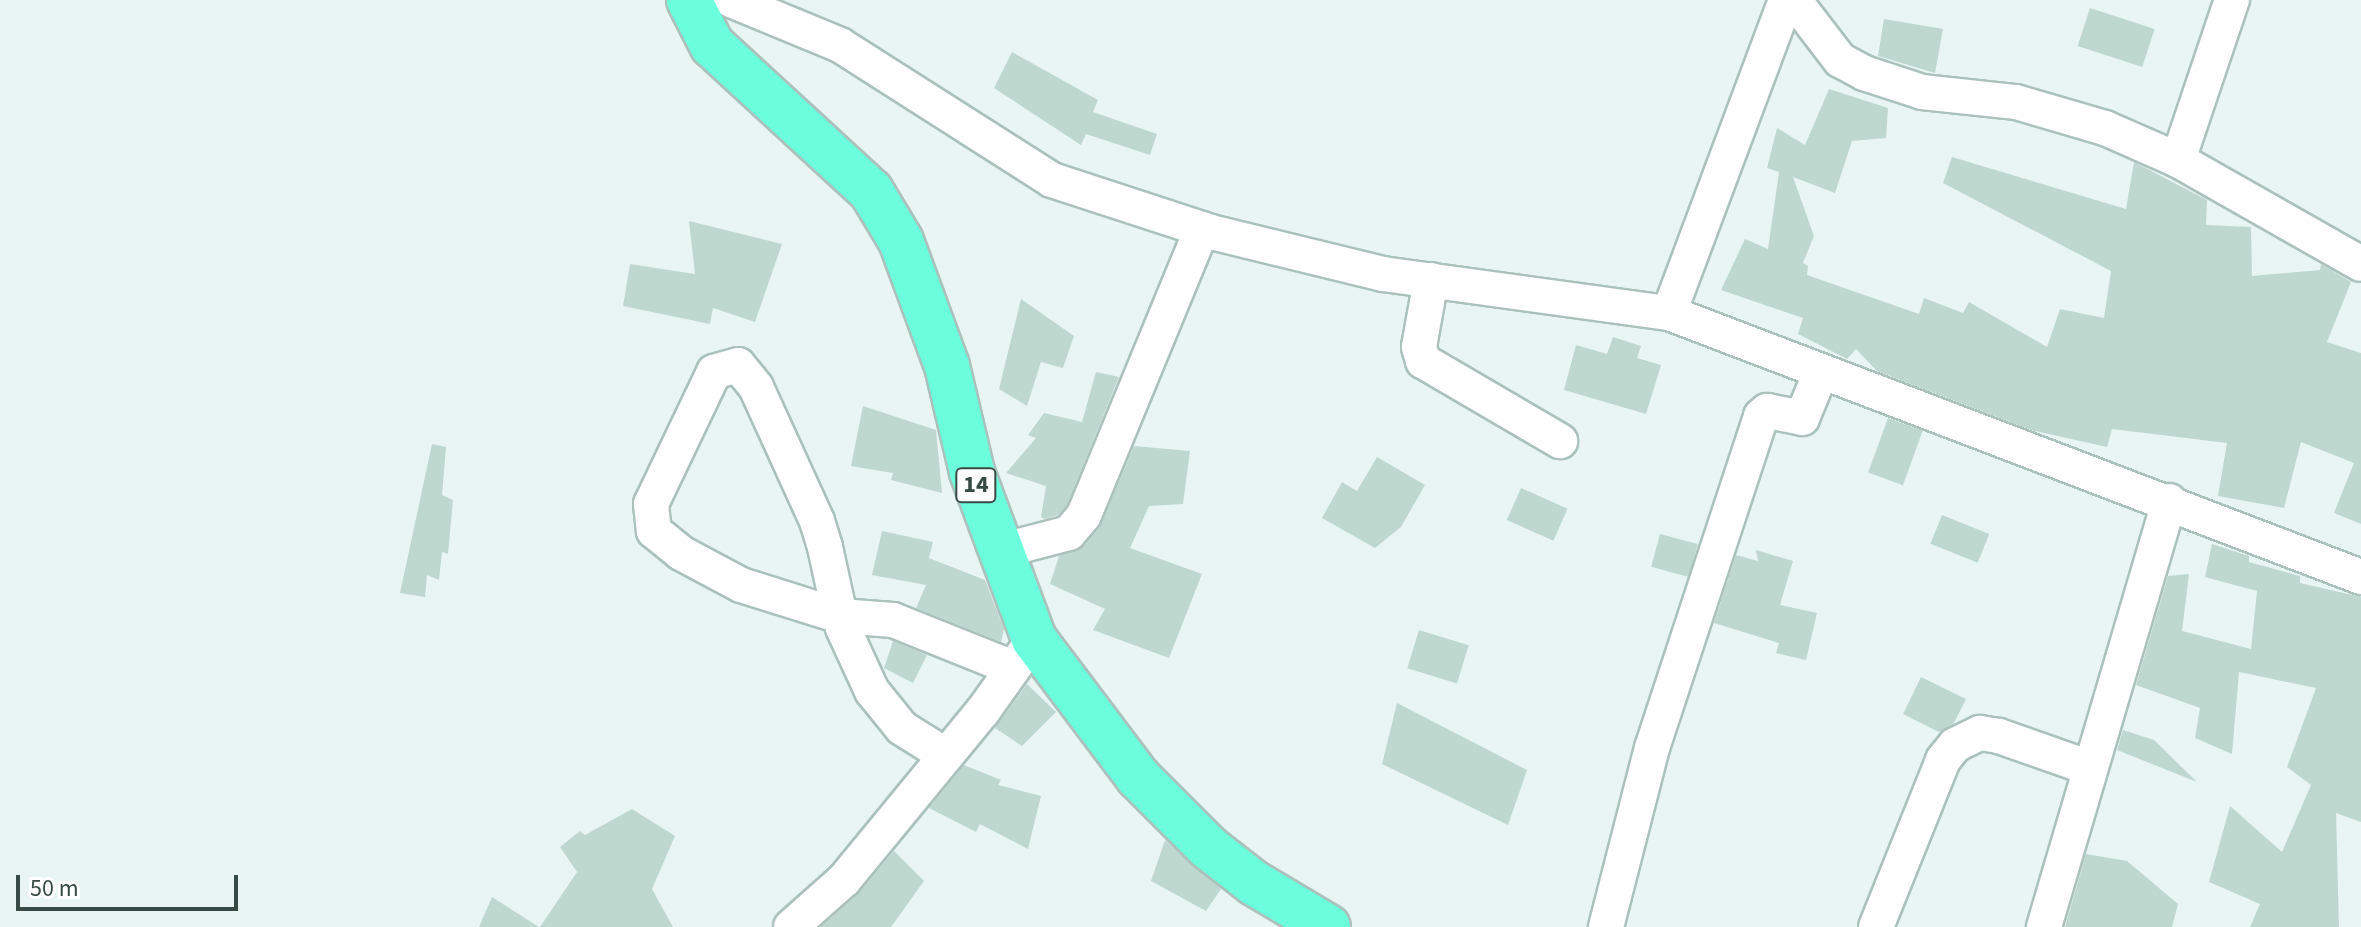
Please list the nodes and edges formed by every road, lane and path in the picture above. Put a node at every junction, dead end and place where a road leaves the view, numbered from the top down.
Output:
1 (689, 0) edge
2 (731, 0) edge
3 (1786, 0) edge
4 (1794, 0) edge
5 (2232, 0) edge
6 (2178, 160) junction
7 (1202, 229) junction
8 (2361, 264) edge
9 (1431, 280) junction
10 (1669, 313) junction
11 (1821, 372) junction
12 (1560, 441) dead end
13 (2169, 501) junction
14 (1000, 551) junction
15 (2361, 577) edge
16 (840, 616) junction
17 (1024, 653) junction
18 (945, 755) junction
19 (2087, 767) junction
20 (791, 927) edge
21 (1328, 927) edge
22 (1606, 927) edge
23 (1876, 927) edge
24 (2044, 927) edge

1 - 14 highway, 14
2 - 7 street
3 - 10 street
4 - 6 street
5 - 6 street
6 - 8 street
7 - 9 street
7 - 14 street
9 - 10 street
9 - 12 street
10 - 11 street
11 - 13 street
11 - 22 street
13 - 15 street
13 - 19 street
14 - 17 highway, 14
16 - 16 street
16 - 17 street
16 - 18 street
17 - 18 street
17 - 21 highway, 14
18 - 20 street
19 - 23 street
19 - 24 street

